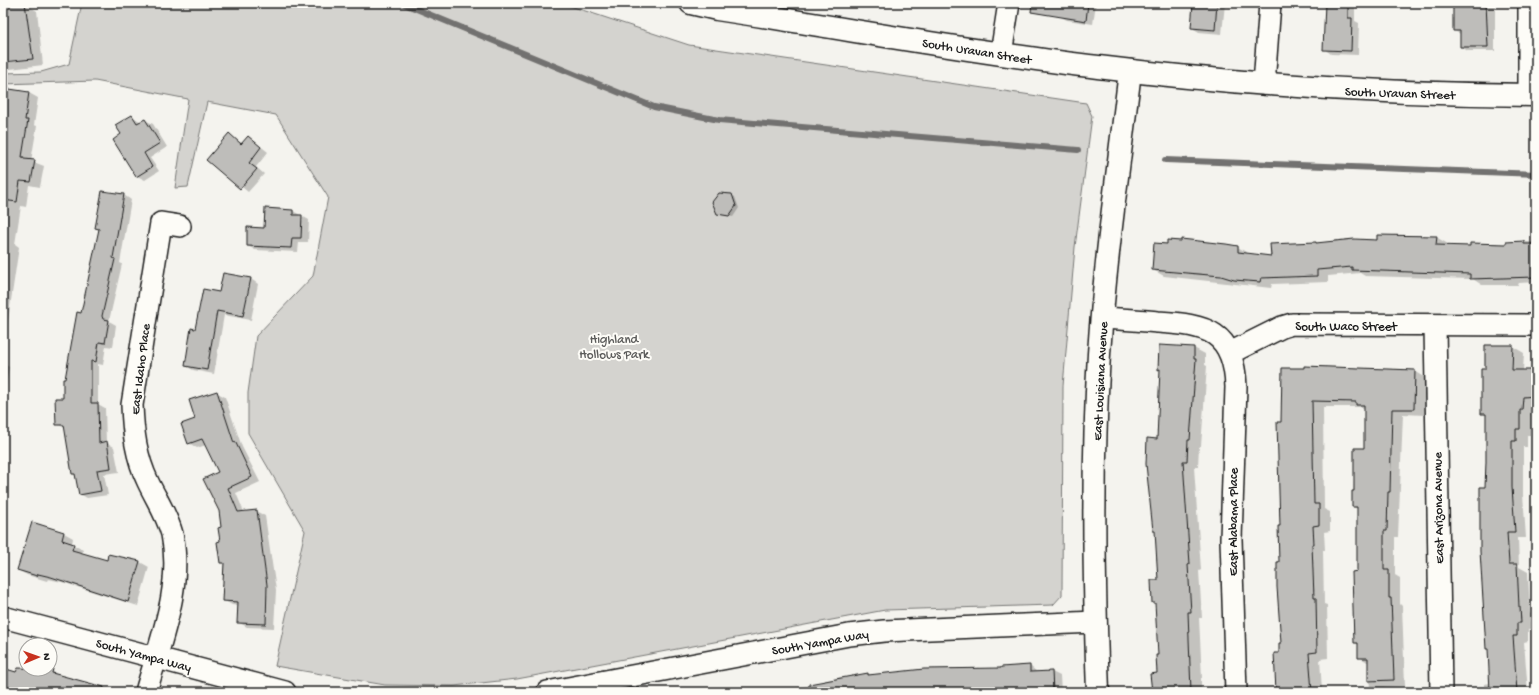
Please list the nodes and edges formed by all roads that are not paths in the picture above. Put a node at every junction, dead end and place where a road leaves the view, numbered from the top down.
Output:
1 (690, 3) edge
2 (1009, 3) edge
3 (1270, 3) edge
4 (1529, 3) edge
5 (769, 10) edge
6 (1002, 54) junction
7 (1130, 71) junction
8 (1264, 84) junction
9 (1532, 95) edge
10 (180, 226) dead end
11 (1102, 318) junction
12 (1436, 325) junction
13 (1536, 325) edge
14 (1230, 354) junction
15 (3, 617) edge
16 (1096, 622) junction
17 (156, 657) junction
18 (581, 689) edge
19 (146, 692) edge
20 (285, 692) edge
21 (547, 692) edge
22 (1098, 692) edge
23 (1236, 692) edge
24 (1441, 692) edge

1 - 5 street, South Uravan Street
2 - 6 street
3 - 8 street
4 - 9 street
5 - 6 street, South Uravan Street
6 - 7 street, South Uravan Street
7 - 8 street, South Uravan Street
7 - 11 street, East Louisiana Avenue
8 - 9 street, South Uravan Street
10 - 17 street, East Idaho Place
11 - 14 street
11 - 16 street, East Louisiana Avenue
12 - 13 street, South Waco Street
12 - 14 street, South Waco Street
12 - 24 street, East Arizona Avenue
14 - 23 street, East Alabama Place
15 - 17 street, South Yampa Way
16 - 18 street, South Yampa Way
16 - 22 street, East Louisiana Avenue
17 - 19 street, East Idaho Place
17 - 20 street, South Yampa Way
18 - 21 street, South Yampa Way

